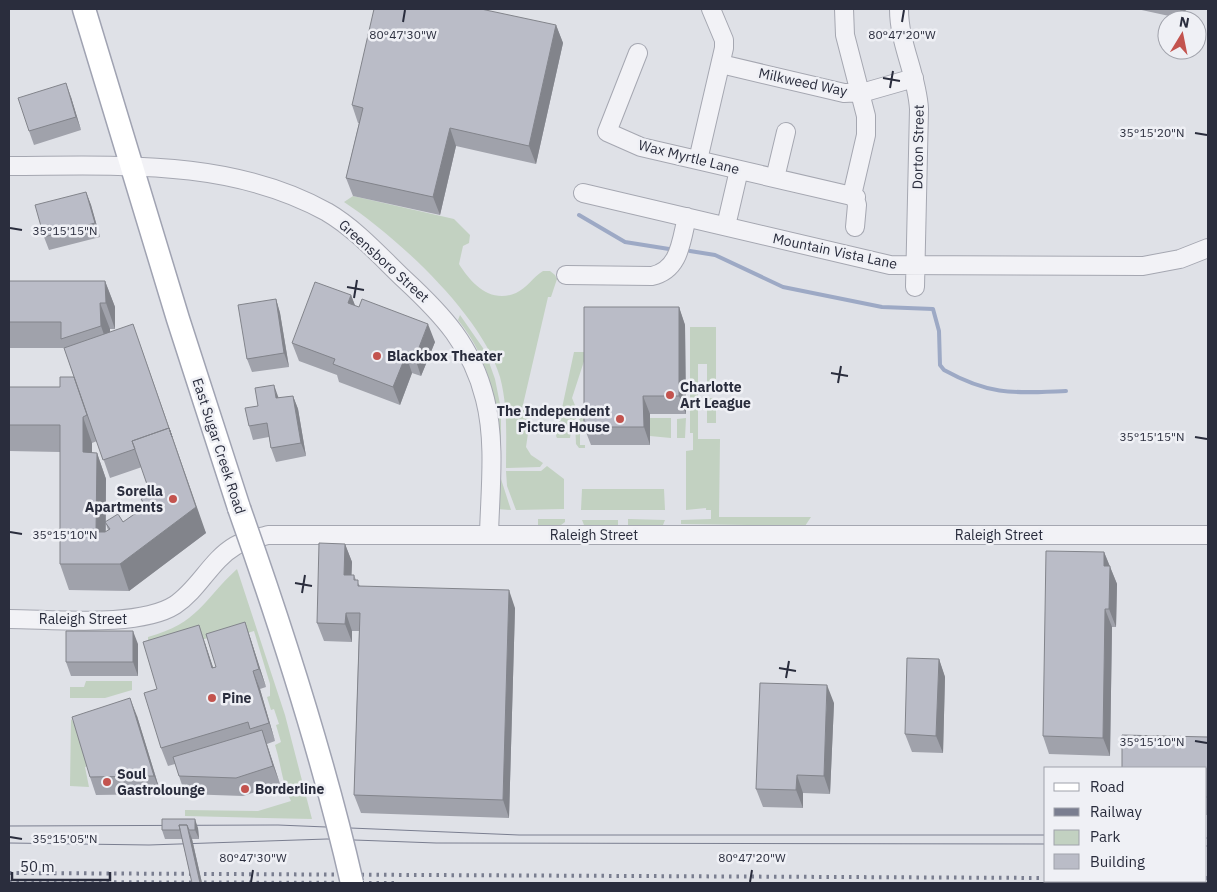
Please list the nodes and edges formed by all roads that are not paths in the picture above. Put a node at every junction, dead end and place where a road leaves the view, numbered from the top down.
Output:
1 (84, 9) edge
2 (711, 9) edge
3 (844, 9) edge
4 (899, 9) edge
5 (638, 53) dead end
6 (721, 64) junction
7 (914, 78) junction
8 (861, 92) junction
9 (786, 132) dead end
10 (698, 160) junction
11 (9, 166) edge
12 (131, 167) junction
13 (739, 170) junction
14 (775, 178) junction
15 (583, 193) dead end
16 (856, 197) junction
17 (687, 217) junction
18 (726, 226) junction
19 (855, 227) dead end
20 (1208, 248) edge
21 (915, 266) junction
22 (566, 276) dead end
23 (915, 287) dead end
24 (489, 535) junction
25 (1208, 535) edge
26 (9, 619) edge
27 (352, 883) edge

1 - 12 main road, East Sugar Creek Road
2 - 6 street
3 - 8 street
4 - 7 street, Dorton Street
5 - 10 street, Wax Myrtle Lane
6 - 8 street, Milkweed Way
6 - 10 street
7 - 8 street, Milkweed Way
7 - 21 street, Dorton Street
8 - 16 street
9 - 14 street
10 - 13 street, Wax Myrtle Lane
11 - 12 street, Greensboro Street
12 - 24 street, Greensboro Street
12 - 27 main road, East Sugar Creek Road, bridge
13 - 14 street, Wax Myrtle Lane
13 - 18 street
14 - 16 street, Wax Myrtle Lane
15 - 17 street, Mountain Vista Lane
16 - 19 street
17 - 18 street, Mountain Vista Lane
17 - 22 street
18 - 21 street, Mountain Vista Lane
20 - 21 street, Mountain Vista Lane
21 - 23 street, Dorton Street
24 - 25 street, Raleigh Street
24 - 26 street, Raleigh Street

